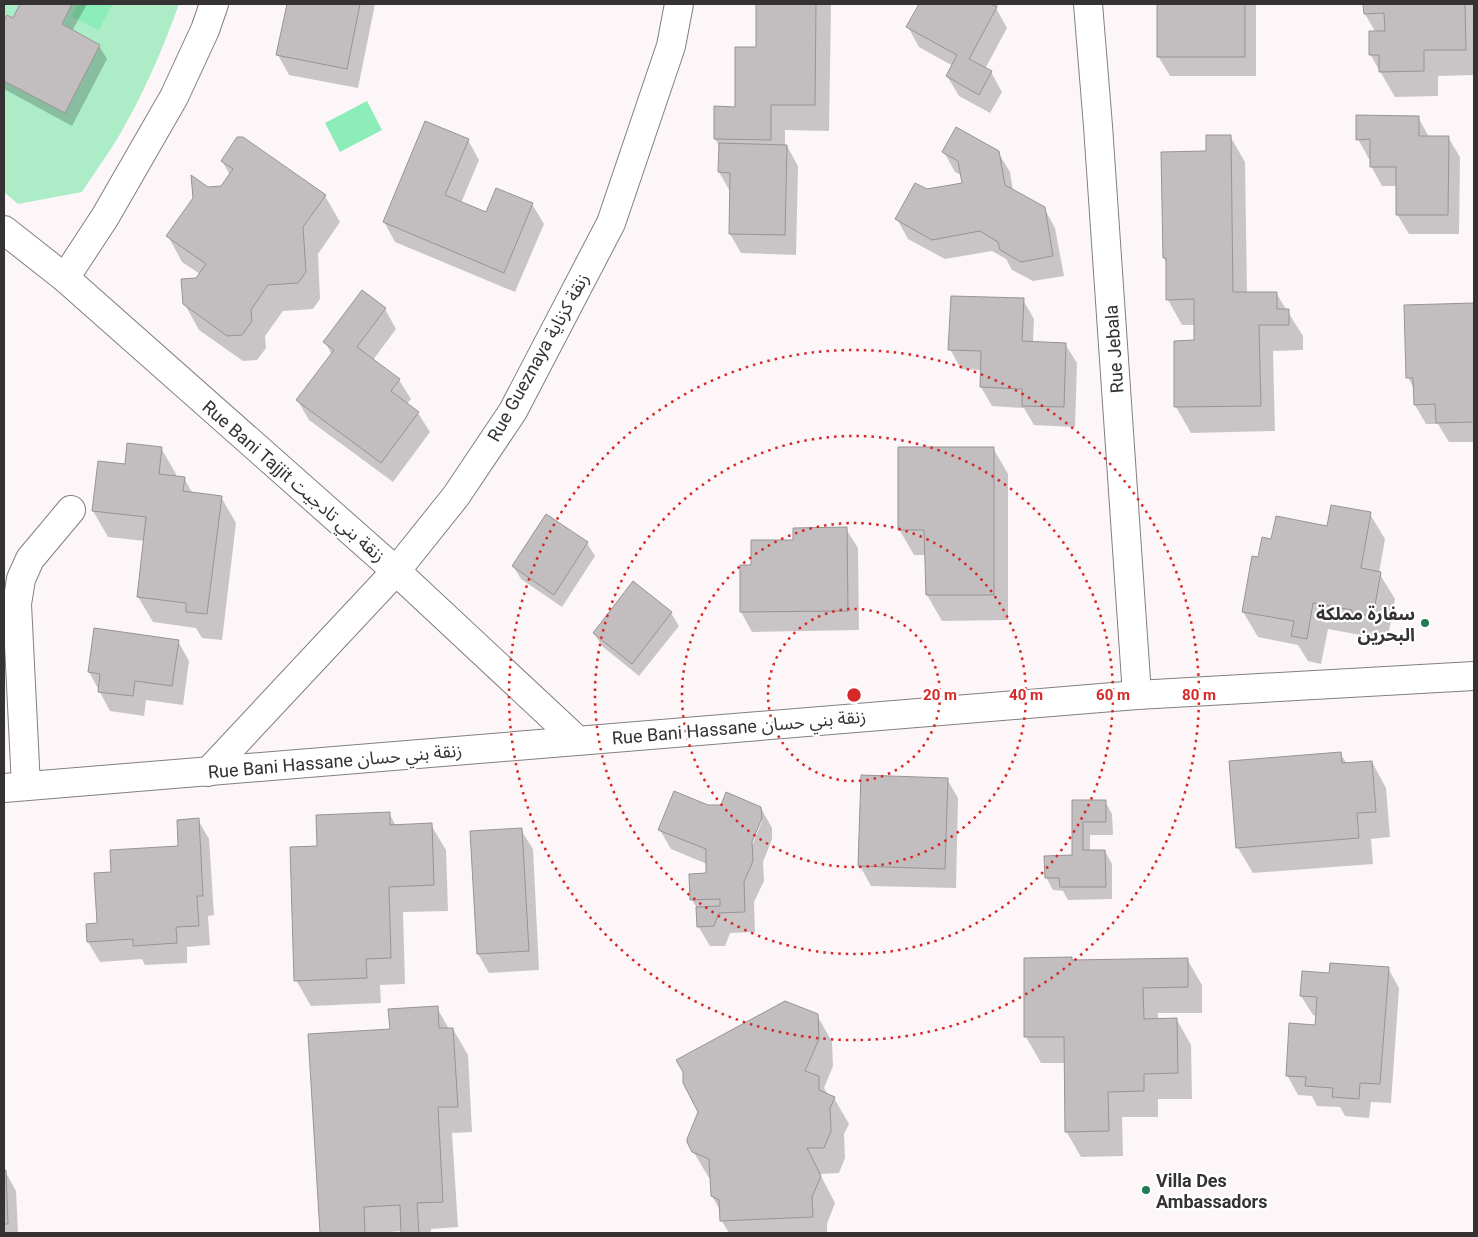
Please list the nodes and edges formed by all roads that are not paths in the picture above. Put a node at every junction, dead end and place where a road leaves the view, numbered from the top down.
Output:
1 (214, 4) edge
2 (679, 4) edge
3 (1088, 4) edge
4 (4, 230) edge
5 (64, 278) junction
6 (72, 510) dead end
7 (396, 571) junction
8 (1474, 676) edge
9 (1137, 695) junction
10 (577, 740) junction
11 (208, 772) junction
12 (15, 787) edge

1 - 5 street
2 - 7 street, Rue Gueznaya زنقة كزناية
3 - 9 street, Rue Jebala
4 - 5 street, Rue Bani Tajjit زنقة بني تادجيت
5 - 7 street, Rue Bani Tajjit زنقة بني تادجيت
6 - 12 street
7 - 10 street, Rue Bani Tajjit زنقة بني تادجيت
7 - 11 street, Rue Gueznaya زنقة كزناية
8 - 9 street, Rue Bani Hassane زنقة بني حسان
9 - 10 street, Rue Bani Hassane زنقة بني حسان
10 - 11 street, Rue Bani Hassane زنقة بني حسان
11 - 12 street, Rue Bani Hassane زنقة بني حسان

